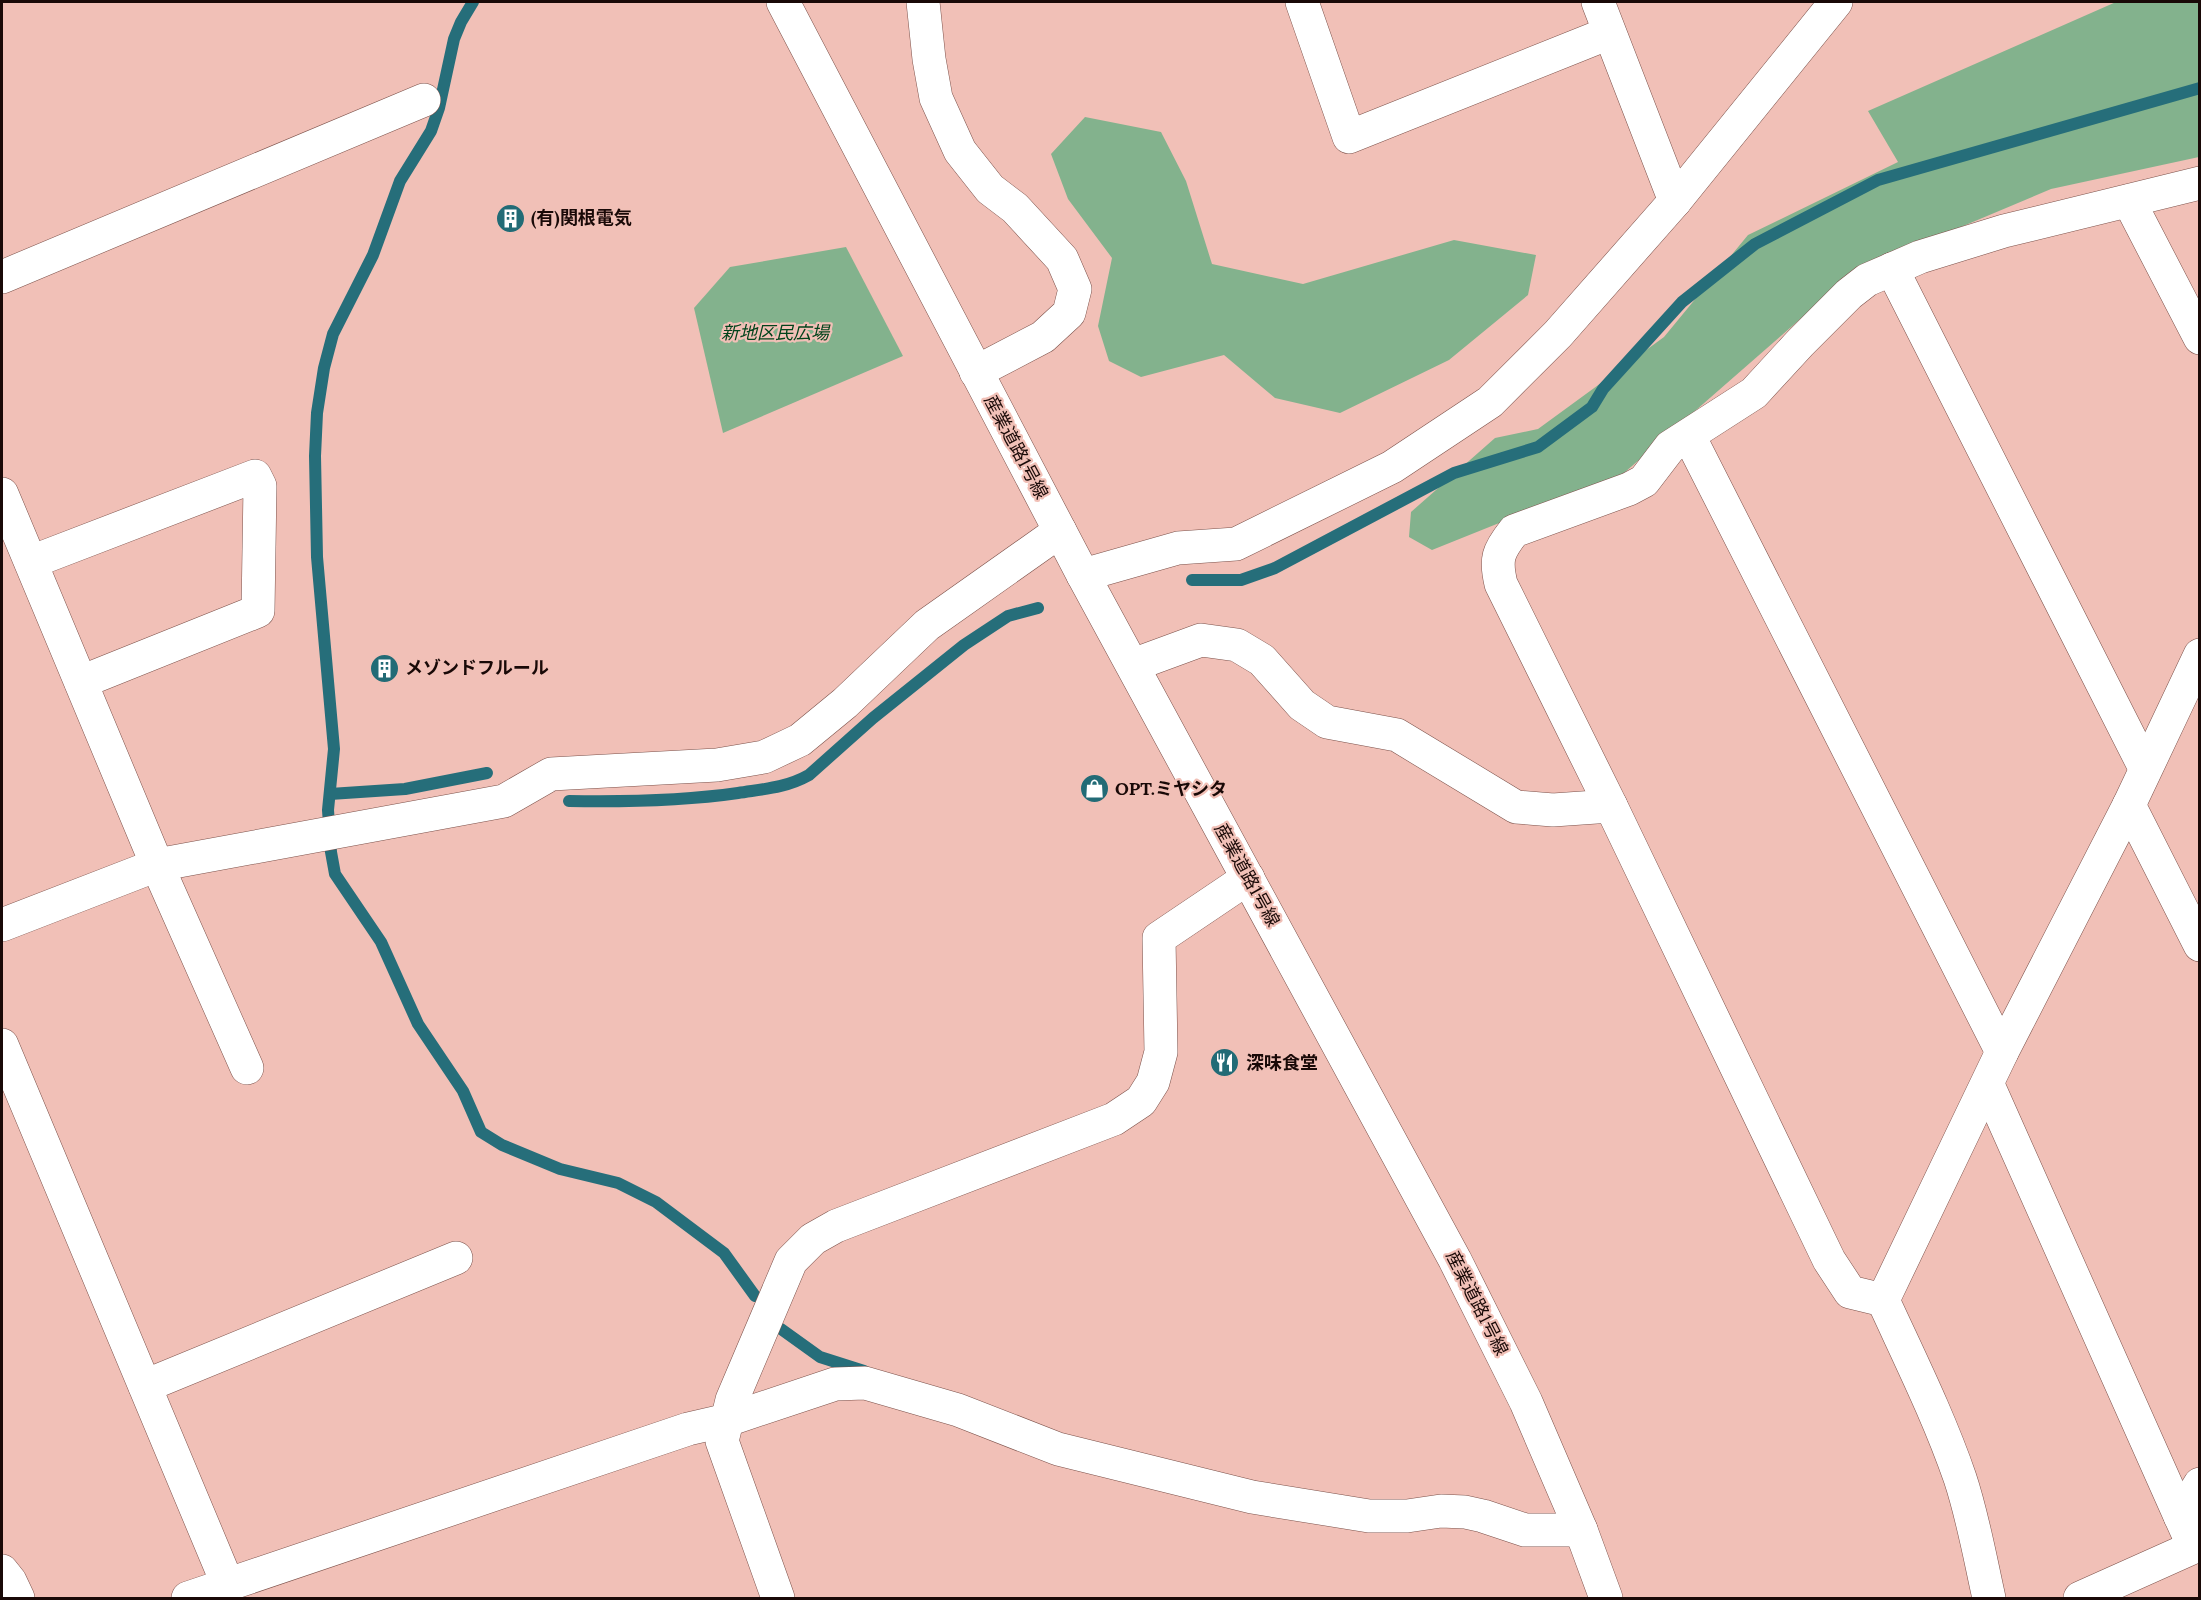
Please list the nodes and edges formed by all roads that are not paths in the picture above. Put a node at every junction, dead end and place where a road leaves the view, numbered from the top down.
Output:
1 (783, 2) edge
2 (923, 2) edge
3 (1302, 2) edge
4 (1598, 2) edge
5 (1836, 2) edge
6 (1609, 33) junction
7 (424, 100) dead end
8 (2199, 183) edge
9 (1675, 201) junction
10 (2129, 201) junction
11 (1892, 268) junction
12 (2, 277) edge
13 (2199, 338) edge
14 (976, 372) junction
15 (1689, 436) junction
16 (2, 494) edge
17 (1060, 531) junction
18 (31, 562) junction
19 (1083, 575) junction
20 (2199, 655) edge
21 (1133, 665) junction
22 (81, 682) junction
23 (2145, 768) junction
24 (2128, 805) junction
25 (1611, 806) junction
26 (157, 865) junction
27 (1248, 878) junction
28 (2, 925) edge
29 (2199, 945) edge
30 (2, 1046) edge
31 (2002, 1052) junction
32 (247, 1068) dead end
33 (1988, 1085) junction
34 (456, 1258) dead end
35 (1883, 1300) junction
36 (145, 1386) junction
37 (727, 1420) junction
38 (2199, 1484) edge
39 (2180, 1516) junction
40 (1581, 1530) junction
41 (2197, 1550) edge
42 (2, 1571) edge
43 (228, 1584) junction
44 (18, 1599) edge
45 (188, 1599) edge
46 (778, 1599) edge
47 (1606, 1599) edge
48 (1989, 1599) edge
49 (2079, 1599) edge

1 - 14 street, 産業道路1号線
2 - 14 street
3 - 6 street
4 - 6 street
5 - 9 street
6 - 9 street
7 - 12 street
8 - 10 street
9 - 19 street
10 - 11 street
10 - 13 street
11 - 15 street
11 - 23 street
14 - 17 street, 産業道路1号線
15 - 25 street
15 - 31 street
16 - 18 street
17 - 19 street, 産業道路1号線
17 - 26 street
18 - 22 street
18 - 22 street
19 - 21 street, 産業道路1号線
20 - 23 street
21 - 25 street
21 - 27 street, 産業道路1号線
22 - 26 street
23 - 24 street
24 - 29 street
24 - 31 street
25 - 35 street
26 - 28 street
26 - 32 street
27 - 37 street
27 - 40 street, 産業道路1号線
30 - 36 street
31 - 33 street
33 - 35 street
33 - 39 street
34 - 36 street
35 - 48 street
36 - 43 street
37 - 40 street
37 - 43 street
37 - 46 street
38 - 39 street
39 - 41 street
40 - 47 street, 産業道路1号線
41 - 49 street
42 - 44 street
43 - 45 street

